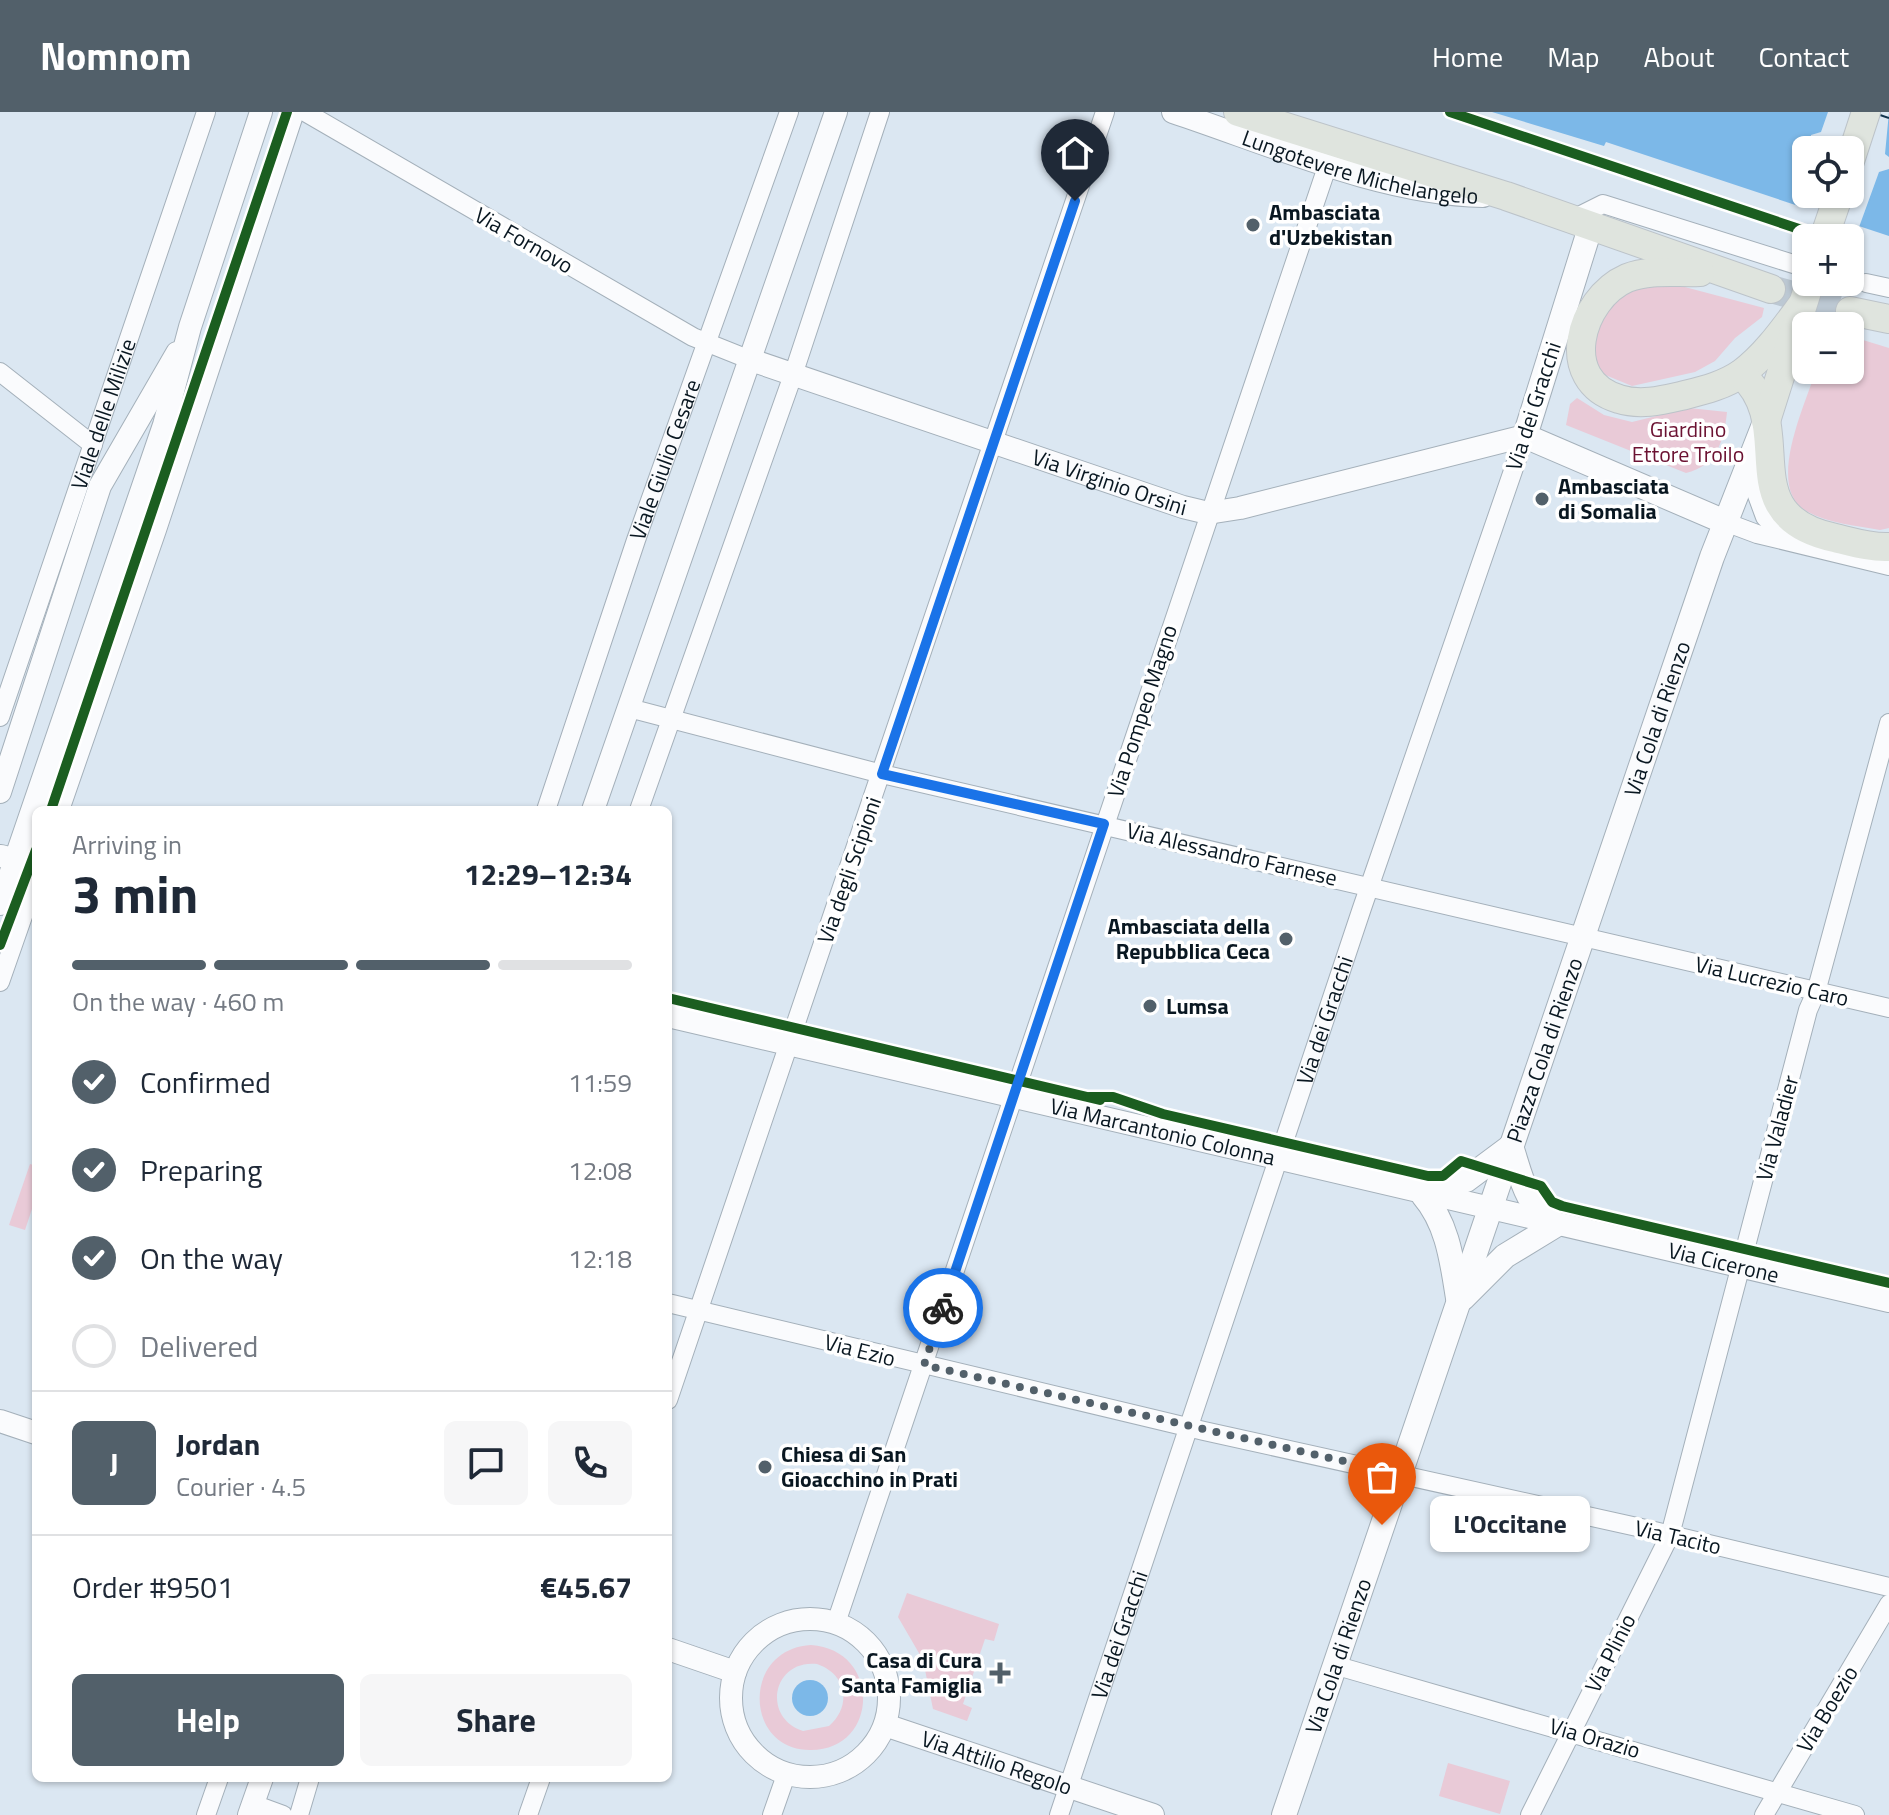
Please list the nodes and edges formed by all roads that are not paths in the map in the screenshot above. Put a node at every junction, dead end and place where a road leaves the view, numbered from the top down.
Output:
1 (206, 112) edge
2 (261, 112) edge
3 (295, 112) edge
4 (305, 112) edge
5 (789, 112) edge
6 (836, 112) edge
7 (880, 112) edge
8 (1105, 112) edge
9 (1173, 112) edge
10 (1238, 112) edge
11 (1866, 112) edge
12 (1858, 136) edge
13 (1328, 164) junction
14 (1506, 196) junction
15 (1582, 222) junction
16 (1792, 264) edge
17 (1723, 273) junction
18 (1866, 283) dead end
19 (1889, 288) edge
20 (1771, 289) tunnel mouth
21 (1805, 296) edge
22 (1805, 296) edge
23 (1850, 311) tunnel mouth
24 (1889, 320) edge
25 (190, 327) junction
26 (706, 343) junction
27 (748, 359) junction
28 (0, 372) edge
29 (1741, 374) junction
30 (793, 375) junction
31 (1765, 422) junction
32 (1525, 436) junction
33 (994, 442) junction
34 (93, 445) junction
35 (1747, 468) junction
36 (1208, 513) junction
37 (1725, 522) junction
38 (1797, 544) junction
39 (1889, 547) edge
40 (1889, 566) edge
41 (5, 689) edge
42 (629, 708) junction
43 (0, 717) edge
44 (671, 721) junction
45 (1889, 723) edge
46 (882, 774) junction
47 (0, 792) edge
48 (35, 806) edge
49 (61, 806) edge
50 (547, 806) edge
51 (594, 806) edge
52 (640, 806) edge
53 (32, 816) edge
54 (1104, 824) junction
55 (17, 860) edge
56 (1369, 887) junction
57 (32, 890) edge
58 (0, 904) edge
59 (1508, 921) joint
60 (1585, 927) junction
61 (1654, 954) joint
62 (0, 982) edge
63 (1816, 992) junction
64 (1889, 1008) edge
65 (672, 1017) edge
66 (789, 1044) junction
67 (1013, 1098) junction
68 (1511, 1146) junction
69 (1279, 1161) junction
70 (1423, 1195) junction
71 (1489, 1208) junction
72 (1556, 1225) junction
73 (1740, 1266) junction
74 (1889, 1301) edge
75 (1458, 1303) junction
76 (672, 1304) edge
77 (699, 1310) junction
78 (924, 1365) junction
79 (672, 1388) edge
80 (0, 1421) edge
81 (1187, 1427) junction
82 (32, 1432) edge
83 (1400, 1474) junction
84 (1392, 1497) joint
85 (1670, 1535) junction
86 (1889, 1587) edge
87 (1889, 1604) edge
88 (836, 1623) junction
89 (672, 1650) edge
90 (1334, 1665) junction
91 (735, 1672) junction
92 (885, 1725) junction
93 (1572, 1731) junction
94 (786, 1775) junction
95 (218, 1782) edge
96 (261, 1782) edge
97 (309, 1782) edge
98 (540, 1782) edge
99 (1070, 1787) junction
100 (1777, 1793) junction
101 (251, 1810) edge
102 (206, 1815) edge
103 (283, 1815) edge
104 (299, 1815) edge
105 (528, 1815) edge
106 (772, 1815) edge
107 (1059, 1815) edge
108 (1153, 1815) edge
109 (1284, 1815) edge
110 (1530, 1815) edge
111 (1764, 1815) edge
112 (1855, 1815) edge

1 - 34 street, Viale delle Milizie
2 - 25 street, Viale delle Milizie
3 - 49 street
4 - 26 street, Via Fornovo
5 - 26 street, Viale Giulio Cesare
6 - 27 street, Viale Giulio Cesare
7 - 30 street
8 - 33 street, Via degli Scipioni
9 - 13 street, Lungotevere Michelangelo
10 - 14 main road, Lungotevere Michelangelo
11 - 12 main road
13 - 14 street, Lungotevere Michelangelo
13 - 36 street, Via Pompeo Magno
14 - 15 main road, Lungotevere Michelangelo
15 - 16 street
15 - 17 main road, Lungotevere Michelangelo
15 - 32 main road, Via dei Gracchi
17 - 20 main road, Lungotevere Michelangelo
17 - 29 main road
18 - 19 street
21 - 29 main road
22 - 31 main road
23 - 24 main road
25 - 47 street, Viale delle Milizie
25 - 48 street, Viale delle Milizie
26 - 27 street, Via Fornovo
26 - 50 street, Viale Giulio Cesare
27 - 30 street, Via Virginio Orsini
27 - 42 street, Viale Giulio Cesare
28 - 34 street
29 - 31 main road
30 - 33 street, Via Virginio Orsini
30 - 44 street
31 - 35 main road, Via Cola di Rienzo
31 - 39 main road
32 - 36 street, Via Virginio Orsini
32 - 37 main road
32 - 56 street, Via dei Gracchi
33 - 36 street, Via Virginio Orsini
33 - 46 street, Via degli Scipioni
34 - 41 street, Viale delle Milizie
35 - 37 main road, Via Cola di Rienzo
35 - 38 street
36 - 54 street, Via Pompeo Magno
37 - 38 street
37 - 60 main road, Via Cola di Rienzo
38 - 40 street
41 - 43 street, Viale delle Milizie
42 - 44 street, Via Alessandro Farnese
42 - 51 street, Viale Giulio Cesare
44 - 46 street, Via Alessandro Farnese
44 - 52 street
45 - 63 street, Via Valadier
46 - 54 street, Via Alessandro Farnese
46 - 66 street, Via degli Scipioni
53 - 55 street, Viale delle Milizie
54 - 56 street, Via Alessandro Farnese
54 - 67 street, Via Pompeo Magno
55 - 58 street, Viale delle Milizie
56 - 59 street, Via Alessandro Farnese
56 - 69 street, Via dei Gracchi
57 - 62 street
59 - 60 street, Piazza Cola di Rienzo
60 - 61 street, Piazza Cola di Rienzo
60 - 68 main road, Piazza Cola di Rienzo
61 - 63 street, Via Lucrezio Caro
63 - 64 street, Via Lucrezio Caro
63 - 73 street, Via Valadier
65 - 66 street, Via Marcantonio Colonna
66 - 67 street, Via Marcantonio Colonna
66 - 77 street, Via degli Scipioni
67 - 69 street, Via Marcantonio Colonna
67 - 78 street, Via Pompeo Magno
68 - 70 main road
68 - 71 main road, Piazza Cola di Rienzo
68 - 72 main road
69 - 70 street, Via Marcantonio Colonna
69 - 81 street, Via dei Gracchi
70 - 71 street
70 - 75 main road
71 - 72 street
71 - 75 main road, Piazza Cola di Rienzo
72 - 73 street, Via Cicerone
72 - 75 main road
73 - 74 street, Via Cicerone
73 - 85 street, Via Valadier
75 - 83 main road, Piazza Cola di Rienzo
76 - 77 street, Via Ezio
77 - 78 street, Via Ezio
77 - 79 street, Via degli Scipioni
78 - 81 street, Via Ezio
78 - 88 street, Via Pompeo Magno
80 - 82 street
81 - 83 street, Via Ezio
81 - 99 street, Via dei Gracchi
83 - 84 main road, Piazza Cola di Rienzo
83 - 85 street, Via Tacito
84 - 90 main road, Via Cola di Rienzo
85 - 86 street, Via Tacito
85 - 93 street, Via Plinio
87 - 100 street, Via Boezio
88 - 91 street
88 - 92 street
89 - 91 street
90 - 93 street, Via Orazio
90 - 109 main road, Via Cola di Rienzo
91 - 94 street
92 - 94 street
92 - 99 street, Via Attilio Regolo
93 - 100 street, Via Orazio
93 - 110 street, Via Plinio
94 - 106 street
95 - 102 street
96 - 101 street
97 - 104 street
98 - 105 street
99 - 107 street, Via dei Gracchi
99 - 108 street, Via Attilio Regolo
100 - 111 street, Via Boezio
100 - 112 street, Via Orazio
101 - 103 street

